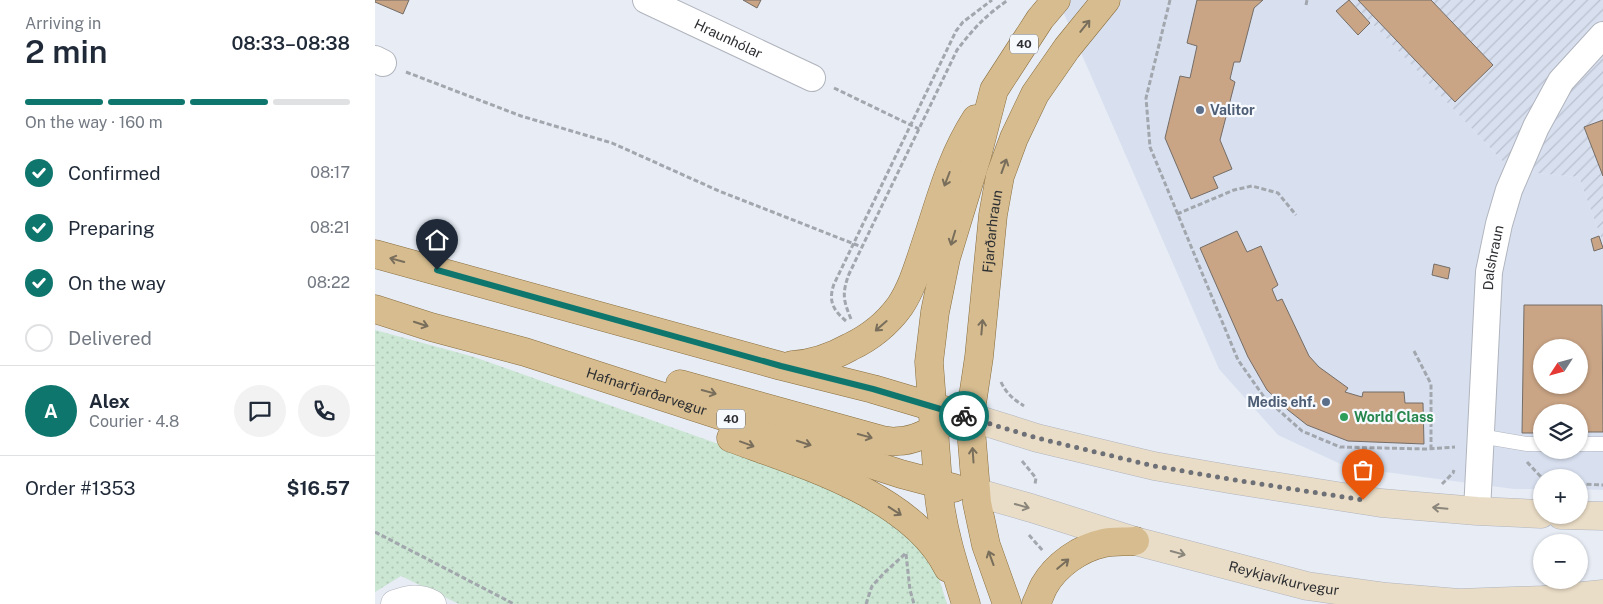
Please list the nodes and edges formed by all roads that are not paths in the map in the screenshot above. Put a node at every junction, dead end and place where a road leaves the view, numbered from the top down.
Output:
1 (646, 0) edge
2 (1056, 0) edge
3 (1107, 0) edge
4 (1603, 35) edge
5 (812, 78) road end
6 (994, 90) junction
7 (375, 254) edge
8 (375, 309) edge
9 (525, 352) junction
10 (781, 366) junction
11 (948, 417) junction
12 (1470, 441) junction
13 (1533, 444) edge
14 (1588, 444) edge
15 (1603, 444) edge
16 (938, 485) junction
17 (975, 492) junction
18 (1477, 512) junction
19 (1533, 514) edge
20 (1588, 516) edge
21 (1603, 516) edge
22 (1135, 542) junction
23 (1603, 594) edge
24 (395, 604) edge
25 (432, 604) edge
26 (966, 604) edge
27 (1007, 604) edge
28 (1036, 604) edge

1 - 5 street, Hraunhólar
2 - 6 main road, Fjarðarhraun / 40
11 -> 3 main road, Fjarðarhraun / 40
4 - 12 street, Dalshraun
6 -> 10 main road
6 -> 11 main road, Fjarðarhraun / 40
10 -> 7 main road
8 -> 9 main road, Hafnarfjarðarvegur / 40
9 -> 11 main road
9 -> 16 main road, Hafnarfjarðarvegur / 40
9 -> 26 main road
10 - 11 main road
11 - 16 main road
17 -> 11 main road, Fjarðarhraun / 40
18 -> 11 main road
12 - 13 lane
12 - 18 street, Dalshraun
14 - 15 lane
16 - 17 main road, Hafnarfjarðarvegur / 40
16 - 26 main road
17 -> 22 main road, Reykjavíkurvegur
27 -> 17 main road, Fjarðarhraun
18 - 19 main road
20 - 21 main road
22 -> 23 main road, Reykjavíkurvegur
28 -> 22 main road
24 - 25 street

